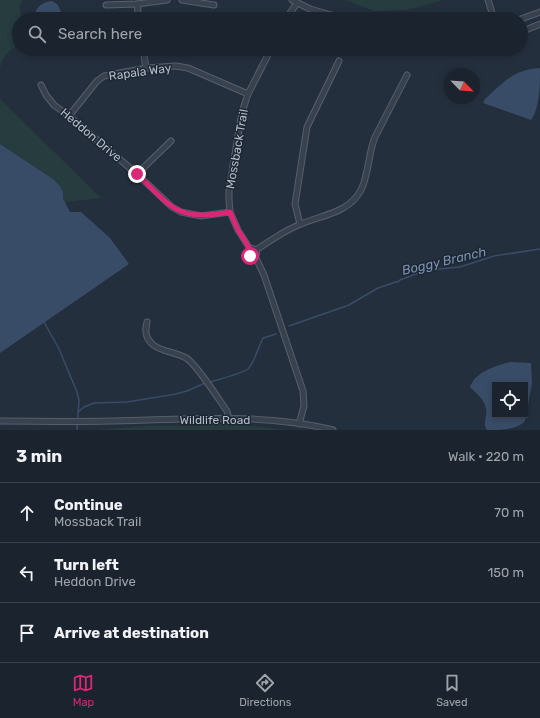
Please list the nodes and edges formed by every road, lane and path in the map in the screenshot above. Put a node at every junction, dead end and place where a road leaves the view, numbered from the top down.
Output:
1 (166, 0) edge
2 (182, 0) edge
3 (488, 0) edge
4 (294, 1) edge
5 (137, 4) junction
6 (106, 5) dead end
7 (214, 6) dead end
8 (138, 12) edge
9 (289, 12) edge
10 (321, 12) edge
11 (492, 12) edge
12 (540, 12) edge
13 (528, 16) edge
14 (540, 24) edge
15 (528, 29) edge
16 (144, 56) edge
17 (267, 56) edge
18 (339, 60) dead end
19 (146, 68) junction
20 (407, 74) dead end
21 (41, 85) dead end
22 (248, 94) junction
23 (69, 116) junction
24 (171, 141) dead end
25 (137, 174) junction
26 (230, 212) junction
27 (300, 224) junction
28 (250, 249) junction
29 (256, 250) junction
30 (254, 256) junction
31 (147, 322) dead end
32 (229, 419) junction
33 (0, 421) edge
34 (299, 424) junction
35 (333, 430) edge

1 - 5 street
2 - 7 street
3 - 11 street
4 - 9 street
4 - 10 street
5 - 6 street
5 - 8 street
12 - 13 street
14 - 15 street
16 - 19 street
17 - 22 street, Mossback Trail
18 - 27 street
19 - 22 street, Rapala Way
19 - 23 street, Rapala Way
20 - 27 street
21 - 23 street, Heddon Drive
22 - 26 street, Mossback Trail
23 - 25 street, Heddon Drive
24 - 25 street
25 - 26 street, Heddon Drive
26 - 28 street, Mossback Trail
27 - 29 street
28 - 29 street
28 - 30 street, Mossback Trail
29 - 30 street
30 - 34 street, Mossback Trail
31 - 32 street
32 - 33 street, Wildlife Road
32 - 34 street, Wildlife Road
34 - 35 street, Wildlife Road

